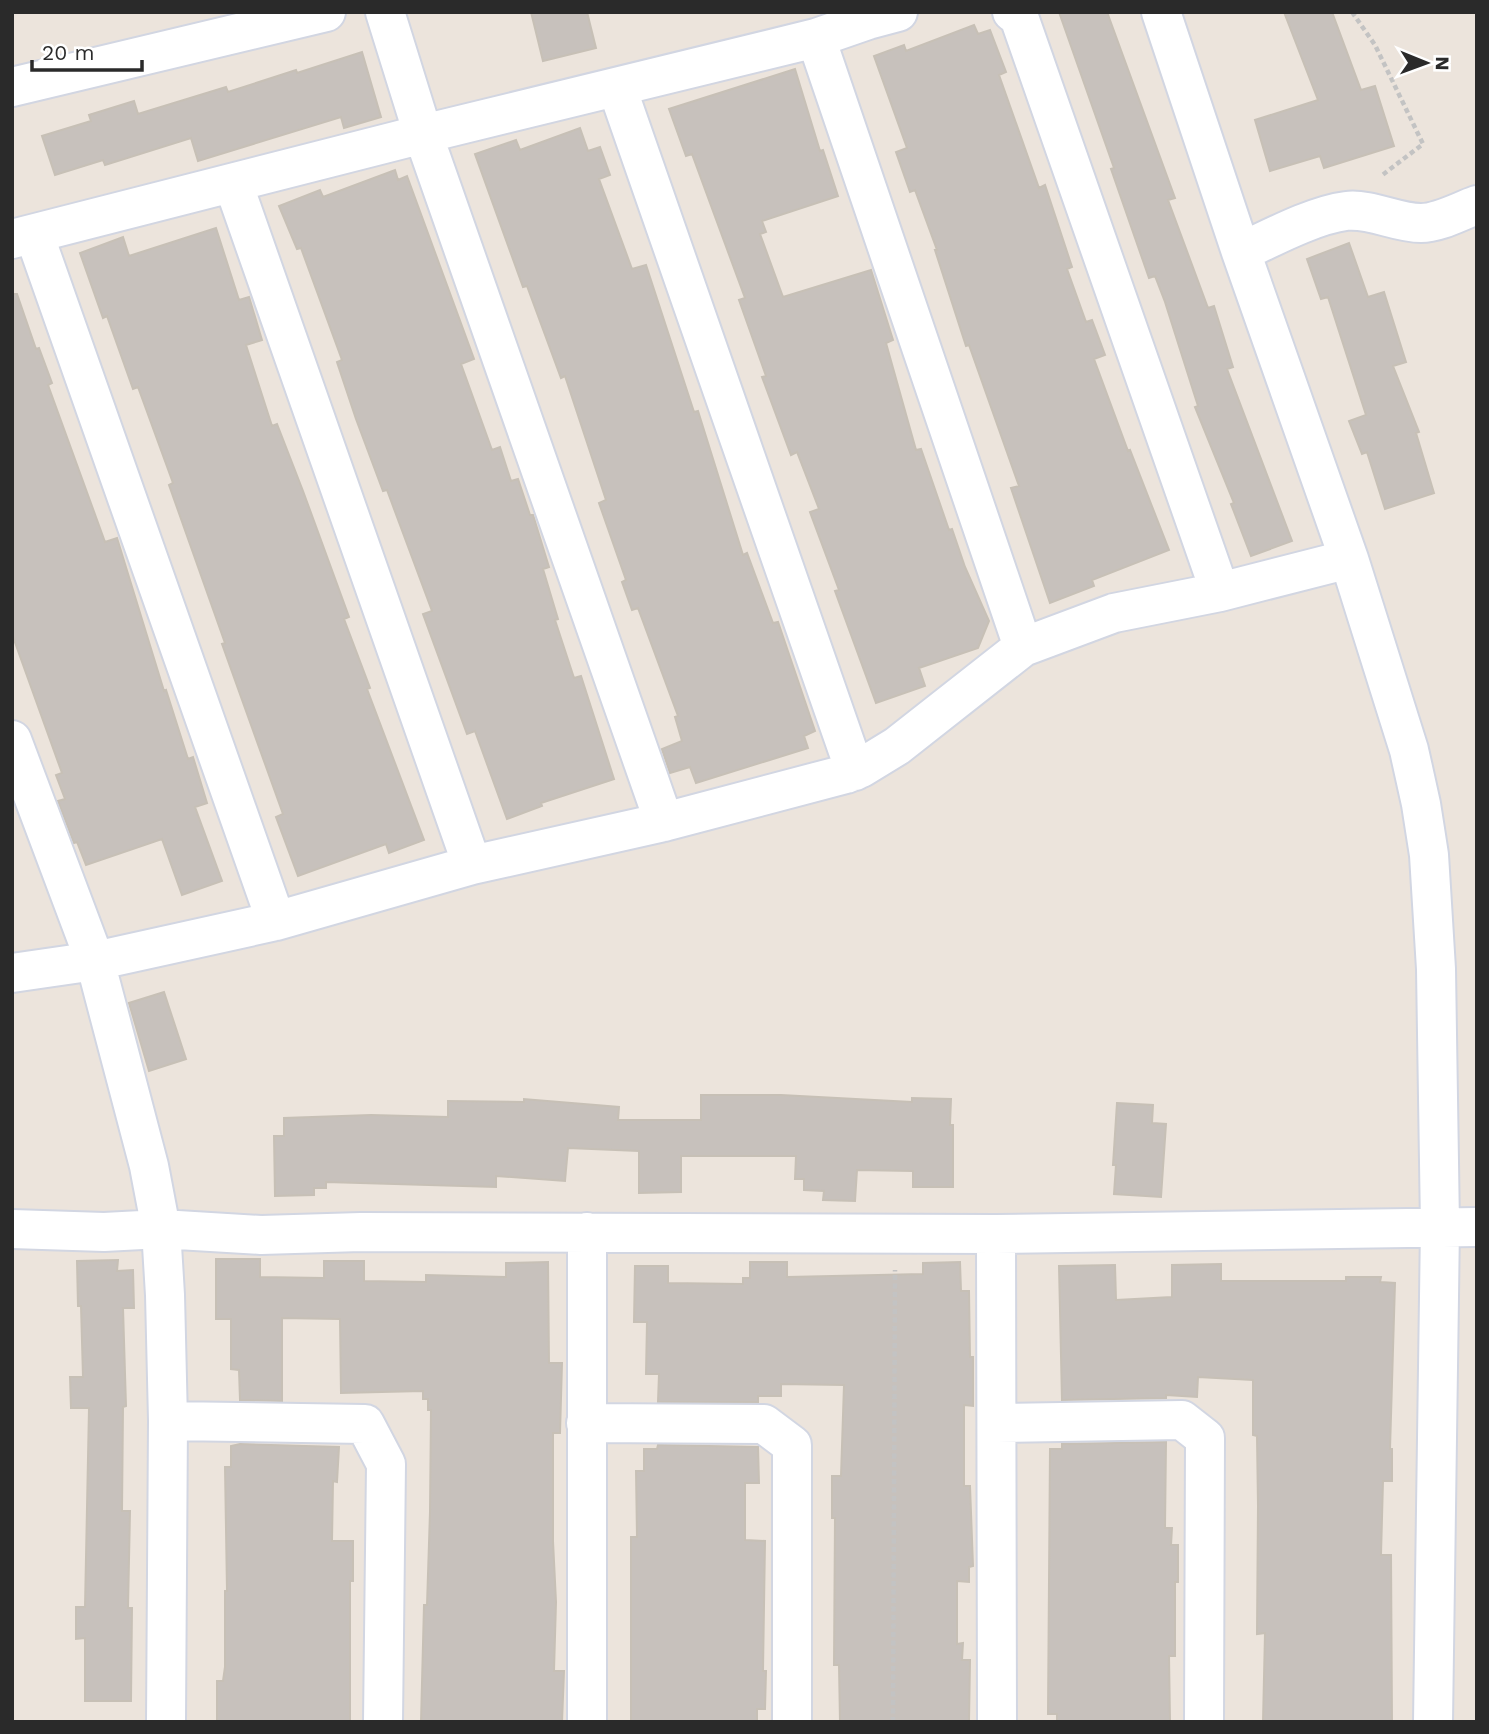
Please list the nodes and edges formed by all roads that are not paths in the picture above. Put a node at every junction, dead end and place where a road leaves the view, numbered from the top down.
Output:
1 (326, 12) edge
2 (385, 12) edge
3 (898, 12) edge
4 (1012, 12) edge
5 (1161, 12) edge
6 (816, 38) junction
7 (12, 88) edge
8 (622, 102) dead end
9 (423, 134) junction
10 (233, 183) junction
11 (1477, 205) edge
12 (23, 237) edge
13 (1241, 251) junction
14 (1349, 559) junction
15 (1220, 592) junction
16 (1023, 647) junction
17 (12, 740) edge
18 (855, 771) junction
19 (664, 822) junction
20 (472, 865) junction
21 (276, 921) junction
22 (95, 961) junction
23 (12, 973) edge
24 (1458, 1226) edge
25 (12, 1229) edge
26 (160, 1229) junction
27 (587, 1232) junction
28 (996, 1234) junction
29 (168, 1421) junction
30 (586, 1423) junction
31 (997, 1423) junction
32 (166, 1722) edge
33 (383, 1722) edge
34 (587, 1722) edge
35 (792, 1722) edge
36 (997, 1722) edge
37 (1204, 1722) edge
38 (1433, 1722) edge

1 - 7 street
2 - 9 street
3 - 6 street
4 - 15 street
5 - 13 street
6 - 9 street
6 - 16 street
8 - 18 street
9 - 10 street
9 - 19 street
10 - 12 street
10 - 20 street
11 - 13 street
12 - 21 street
13 - 14 street
14 - 15 street
14 - 24 street
15 - 16 street
16 - 18 street
17 - 22 street
18 - 19 street
19 - 20 street
20 - 21 street
21 - 22 street
22 - 23 street
22 - 26 street
24 - 28 street
24 - 38 street
25 - 26 street
26 - 27 street
26 - 29 street
27 - 28 street
27 - 30 street
28 - 31 street
29 - 32 street
29 - 33 street
30 - 34 street
30 - 35 street
31 - 36 street
31 - 37 street

